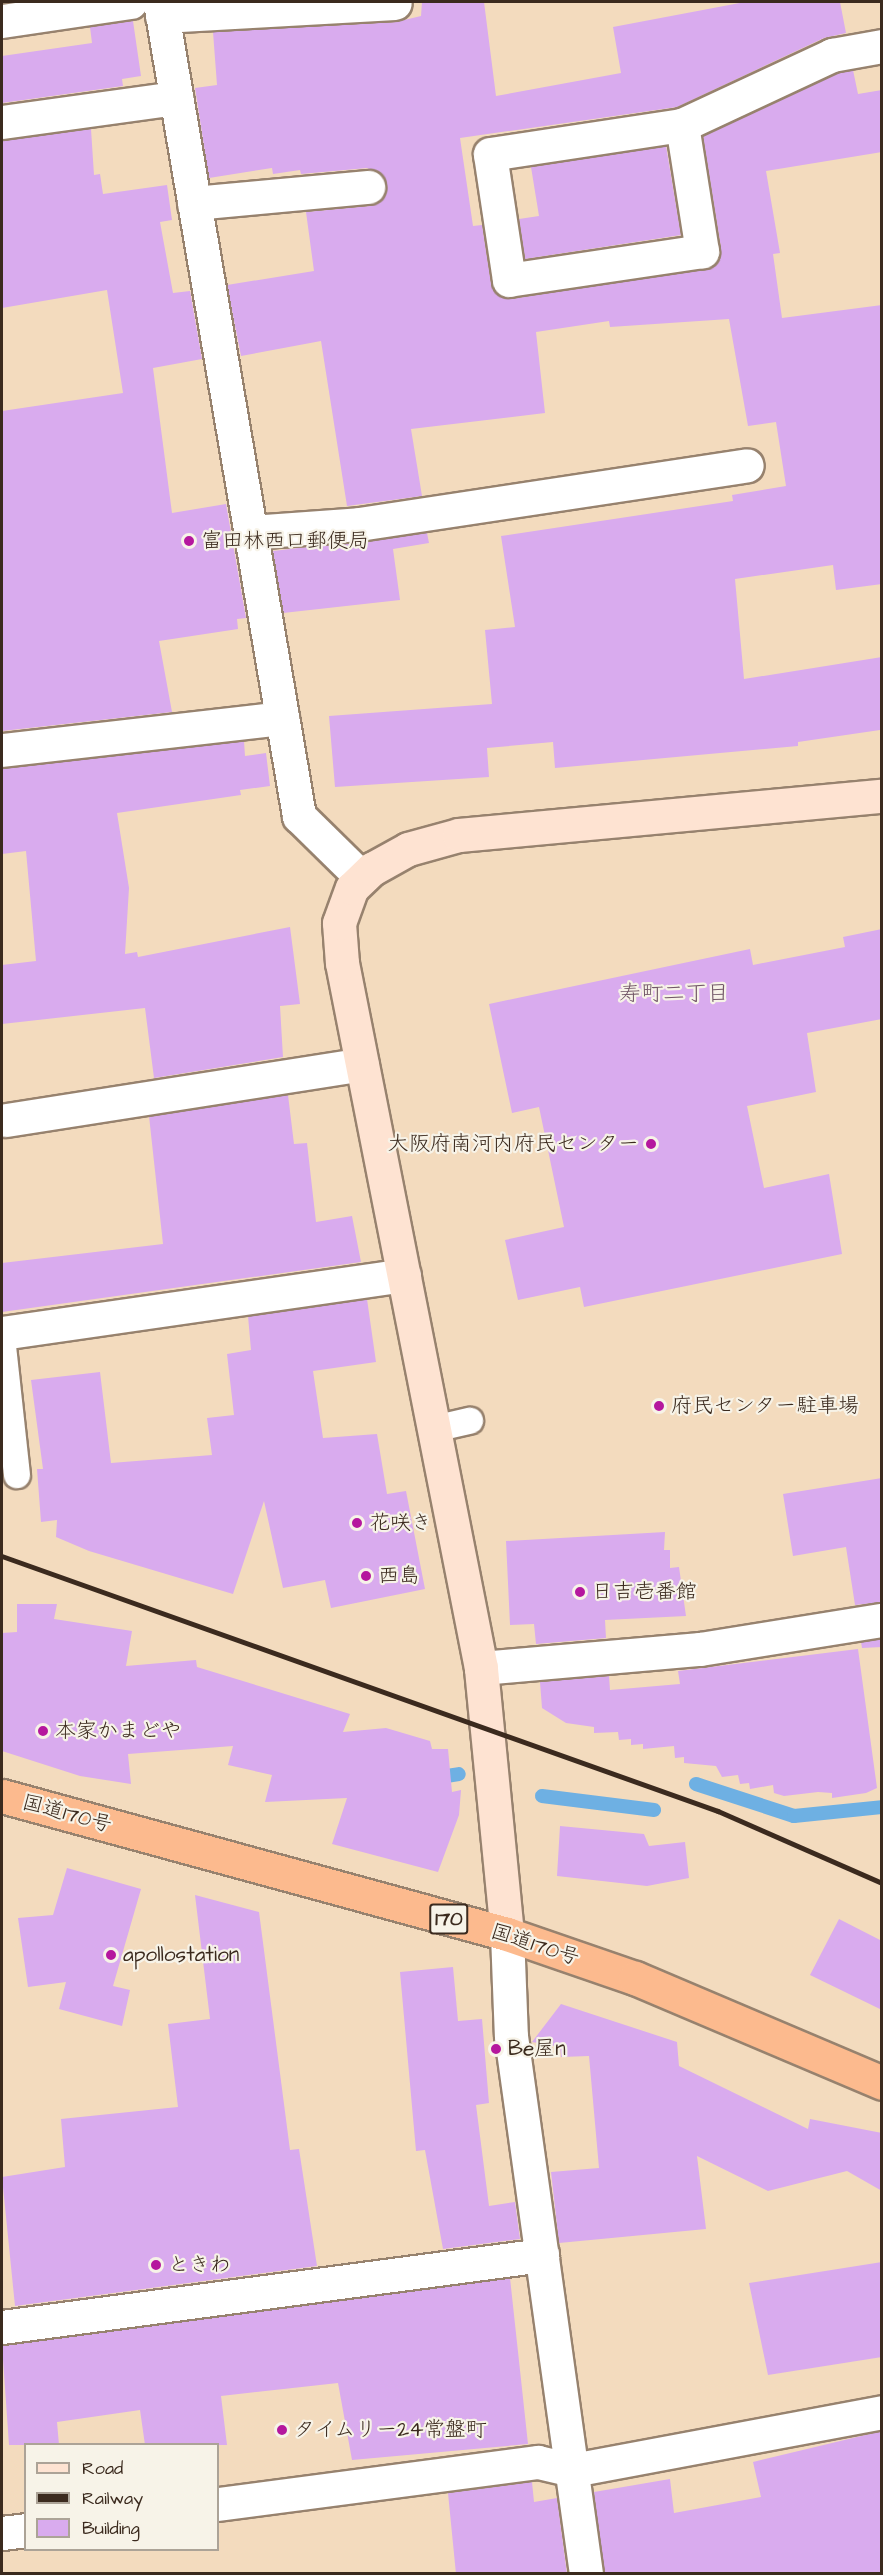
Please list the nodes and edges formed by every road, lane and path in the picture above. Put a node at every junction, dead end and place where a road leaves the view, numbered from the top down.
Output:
1 (131, 2) edge
2 (395, 3) edge
3 (161, 9) edge
4 (2, 21) edge
5 (882, 46) edge
6 (176, 98) junction
7 (2, 122) edge
8 (682, 125) junction
9 (368, 187) dead end
10 (194, 203) junction
11 (747, 465) dead end
12 (251, 532) junction
13 (282, 718) junction
14 (2, 750) edge
15 (882, 796) edge
16 (362, 878) junction
17 (362, 1064) junction
18 (6, 1119) dead end
19 (404, 1275) junction
20 (2, 1335) edge
21 (470, 1421) dead end
22 (434, 1430) junction
23 (17, 1475) dead end
24 (882, 1620) edge
25 (481, 1668) junction
26 (2, 1796) edge
27 (507, 1934) junction
28 (882, 2083) edge
29 (542, 2255) junction
30 (2, 2327) edge
31 (882, 2412) edge
32 (571, 2469) junction
33 (219, 2504) edge
34 (24, 2530) edge
35 (2, 2533) edge
36 (586, 2574) edge

1 - 4 street
2 - 3 street
3 - 6 street
5 - 8 street
6 - 7 street
6 - 10 street
8 - 8 street
9 - 10 street
10 - 12 street
11 - 12 street
12 - 13 street
13 - 14 street
13 - 16 street
15 - 16 street
16 - 17 street
17 - 18 street
17 - 19 street
19 - 20 street
19 - 22 street
20 - 23 lane
21 - 22 lane
22 - 25 street
24 - 25 street
25 - 27 street
26 - 27 highway, 国道170号 / 170
27 - 28 highway, 国道170号 / 170
27 - 29 street
29 - 30 street
29 - 32 street
31 - 32 street
32 - 33 street
32 - 36 street
34 - 35 street

